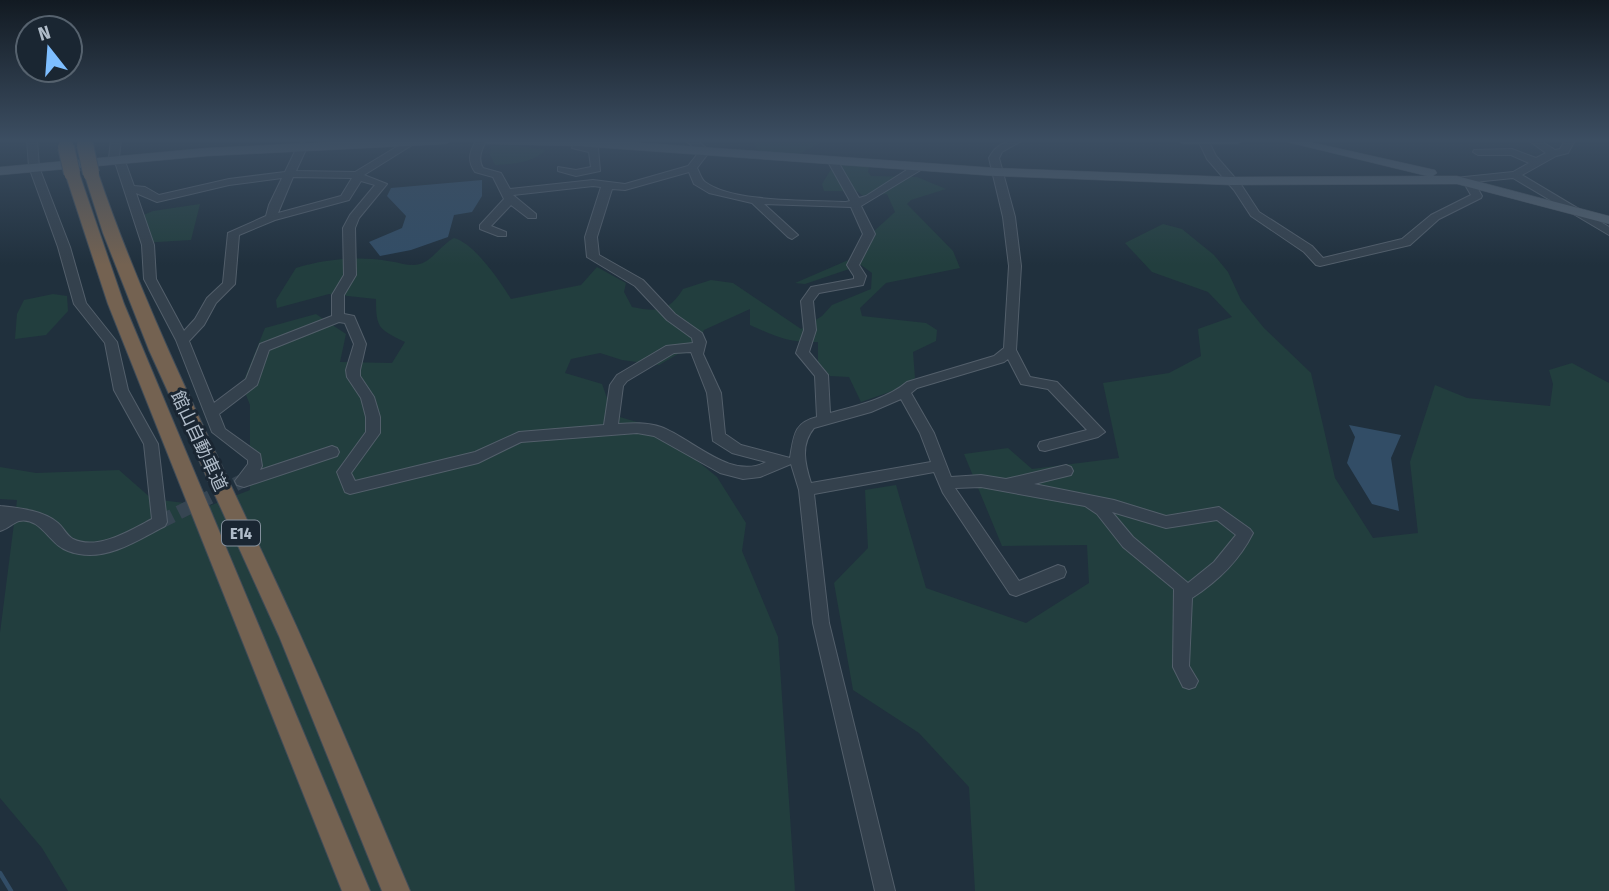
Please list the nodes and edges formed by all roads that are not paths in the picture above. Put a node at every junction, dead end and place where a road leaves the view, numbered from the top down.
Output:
1 (1231, 181) edge
2 (1463, 181) edge
3 (39, 182) edge
4 (84, 182) edge
5 (86, 182) edge
6 (127, 182) edge
7 (232, 182) edge
8 (286, 182) edge
9 (355, 182) edge
10 (375, 182) edge
11 (500, 182) edge
12 (648, 182) edge
13 (698, 182) edge
14 (844, 182) edge
15 (894, 182) edge
16 (999, 182) edge
17 (1465, 182) edge
18 (1525, 182) edge
19 (607, 186) junction
20 (130, 190) junction
21 (508, 196) junction
22 (345, 198) junction
23 (756, 201) junction
24 (367, 202) junction
25 (856, 204) junction
26 (1569, 209) junction
27 (532, 216) dead end
28 (271, 218) junction
29 (1609, 220) edge
30 (1609, 232) edge
31 (502, 234) dead end
32 (792, 235) dead end
33 (338, 318) junction
34 (182, 340) junction
35 (699, 347) junction
36 (1010, 351) junction
37 (904, 392) junction
38 (213, 411) junction
39 (824, 418) junction
40 (610, 430) junction
41 (1045, 446) dead end
42 (332, 452) dead end
43 (779, 461) junction
44 (797, 461) junction
45 (937, 466) junction
46 (1066, 471) dead end
47 (945, 483) junction
48 (1006, 484) junction
49 (806, 490) junction
50 (1090, 503) junction
51 (0, 512) edge
52 (19, 514) junction
53 (0, 525) edge
54 (1058, 572) dead end
55 (1184, 594) junction
56 (1189, 681) dead end
57 (356, 891) edge
58 (396, 891) edge
59 (885, 891) edge

1 - 2 street
3 - 52 street
4 - 57 highway, 館山自動車道 / E14
5 - 58 highway, 館山自動車道 / E14
6 - 20 street
7 - 20 street
8 - 28 street
9 - 22 street
10 - 24 street
11 - 21 street
12 - 19 street
13 - 23 street
14 - 25 street
15 - 25 street
16 - 36 street
17 - 26 main road
18 - 26 street
19 - 21 street
19 - 35 street
20 - 34 street
21 - 27 street
21 - 31 street
22 - 24 street
22 - 28 street
23 - 25 street
23 - 32 street
24 - 33 street
25 - 39 street
26 - 29 main road
26 - 30 street
28 - 34 street
33 - 38 street
33 - 40 street
34 - 38 street
35 - 40 street
35 - 43 street
36 - 37 street
36 - 41 street
37 - 39 street
37 - 45 street
38 - 42 street
39 - 44 street
40 - 43 street
43 - 44 street
44 - 49 street
45 - 47 street
45 - 49 street
46 - 48 street
47 - 48 street
47 - 54 street
48 - 50 street
49 - 59 street
50 - 55 street
50 - 55 street
51 - 52 street
52 - 53 street
55 - 56 street

